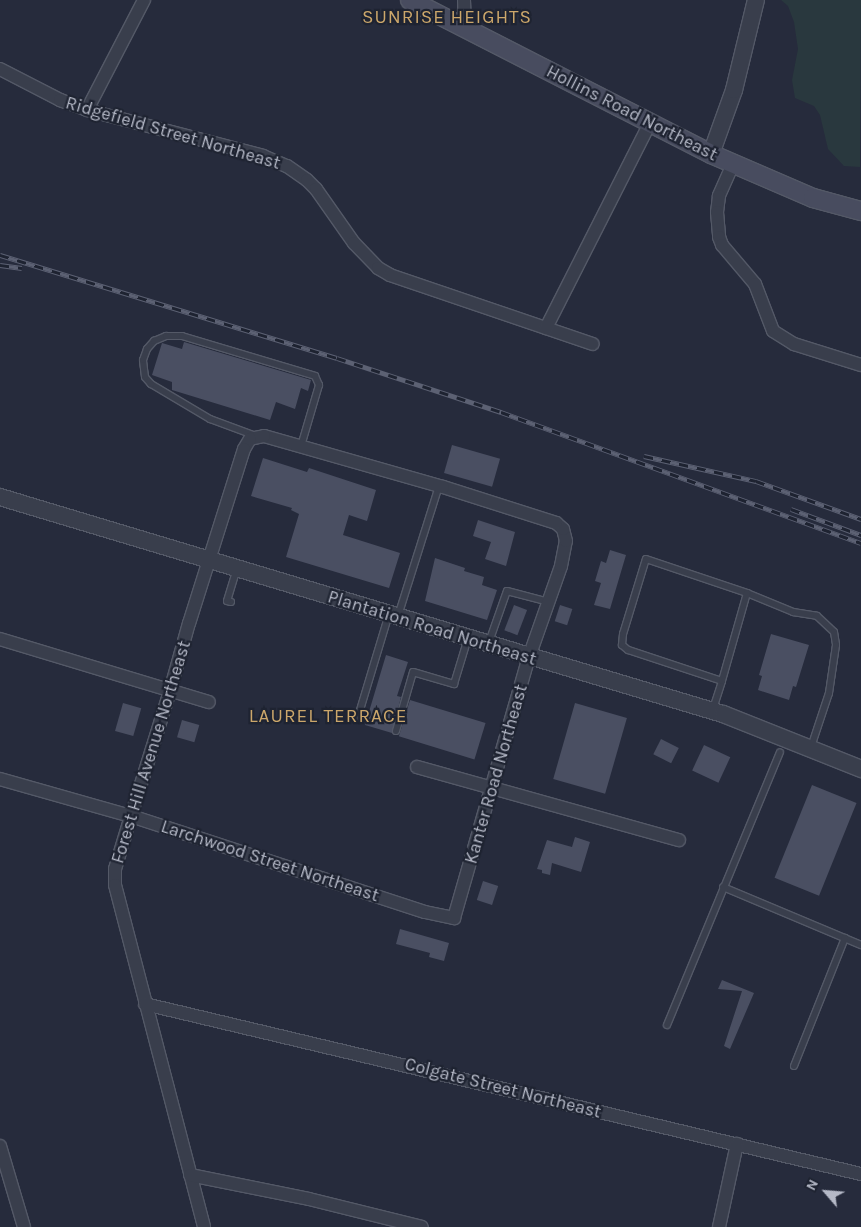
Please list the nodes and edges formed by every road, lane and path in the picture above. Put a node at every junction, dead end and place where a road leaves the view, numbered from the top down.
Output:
1 (144, 0) edge
2 (410, 0) edge
3 (464, 0) edge
4 (756, 0) edge
5 (465, 29) junction
6 (0, 69) edge
7 (87, 110) junction
8 (650, 123) junction
9 (711, 154) junction
10 (733, 164) junction
11 (861, 211) edge
12 (546, 328) junction
13 (593, 344) dead end
14 (861, 365) edge
15 (257, 436) junction
16 (301, 446) junction
17 (439, 486) junction
18 (0, 497) edge
19 (210, 560) junction
20 (238, 568) junction
21 (747, 592) junction
22 (231, 602) dead end
23 (550, 602) junction
24 (393, 616) junction
25 (468, 638) junction
26 (0, 639) edge
27 (488, 645) junction
28 (529, 657) junction
29 (722, 681) junction
30 (170, 691) junction
31 (209, 702) dead end
32 (713, 711) junction
33 (357, 720) dead end
34 (396, 731) dead end
35 (811, 748) junction
36 (780, 752) dead end
37 (417, 767) dead end
38 (861, 769) edge
39 (0, 779) edge
40 (493, 788) junction
41 (131, 816) junction
42 (679, 840) dead end
43 (723, 887) junction
44 (454, 918) joint
45 (845, 938) junction
46 (861, 945) edge
47 (145, 1004) junction
48 (667, 1025) dead end
49 (794, 1066) dead end
50 (737, 1144) junction
51 (0, 1146) edge
52 (861, 1174) edge
53 (190, 1175) junction
54 (24, 1227) edge
55 (204, 1227) edge
56 (422, 1227) edge
57 (719, 1227) edge

1 - 7 street
2 - 5 main road, Hollins Road Northeast
3 - 5 street
4 - 9 street
5 - 8 main road, Hollins Road Northeast
6 - 7 street, Ridgefield Street Northeast
7 - 12 street, Ridgefield Street Northeast
8 - 9 main road, Hollins Road Northeast
8 - 12 street
9 - 10 main road, Hollins Road Northeast
10 - 11 main road, Hollins Road Northeast
10 - 14 street
12 - 13 street, Ridgefield Street Northeast
15 - 16 street
15 - 16 lane
15 - 19 street, Forest Hill Avenue Northeast
16 - 17 street
17 - 23 street, Kanter Road Northeast
17 - 24 lane
18 - 19 street, Plantation Road Northeast
19 - 20 street, Plantation Road Northeast
19 - 30 street, Forest Hill Avenue Northeast
20 - 22 lane
20 - 24 street, Plantation Road Northeast
21 - 29 lane
21 - 29 lane
21 - 35 lane
23 - 27 lane
23 - 28 street, Kanter Road Northeast
24 - 25 street, Plantation Road Northeast
24 - 33 lane
25 - 27 street, Plantation Road Northeast
25 - 34 lane
26 - 30 street
27 - 28 street, Plantation Road Northeast
28 - 32 street, Plantation Road Northeast
28 - 40 street, Kanter Road Northeast
29 - 32 lane
30 - 31 street
30 - 41 street, Forest Hill Avenue Northeast
32 - 35 street, Plantation Road Northeast
35 - 38 street, Plantation Road Northeast
36 - 43 lane
37 - 40 street
39 - 41 street, Larchwood Street Northeast
40 - 42 street
40 - 44 street, Kanter Road Northeast
41 - 44 street, Larchwood Street Northeast
41 - 47 street, Forest Hill Avenue Northeast
43 - 45 lane
43 - 48 lane
45 - 46 lane
45 - 49 lane
47 - 50 street, Colgate Street Northeast
47 - 53 street, Forest Hill Avenue Northeast
50 - 52 street, Colgate Street Northeast
50 - 57 street
51 - 54 street
53 - 55 street, Forest Hill Avenue Northeast
53 - 56 street

